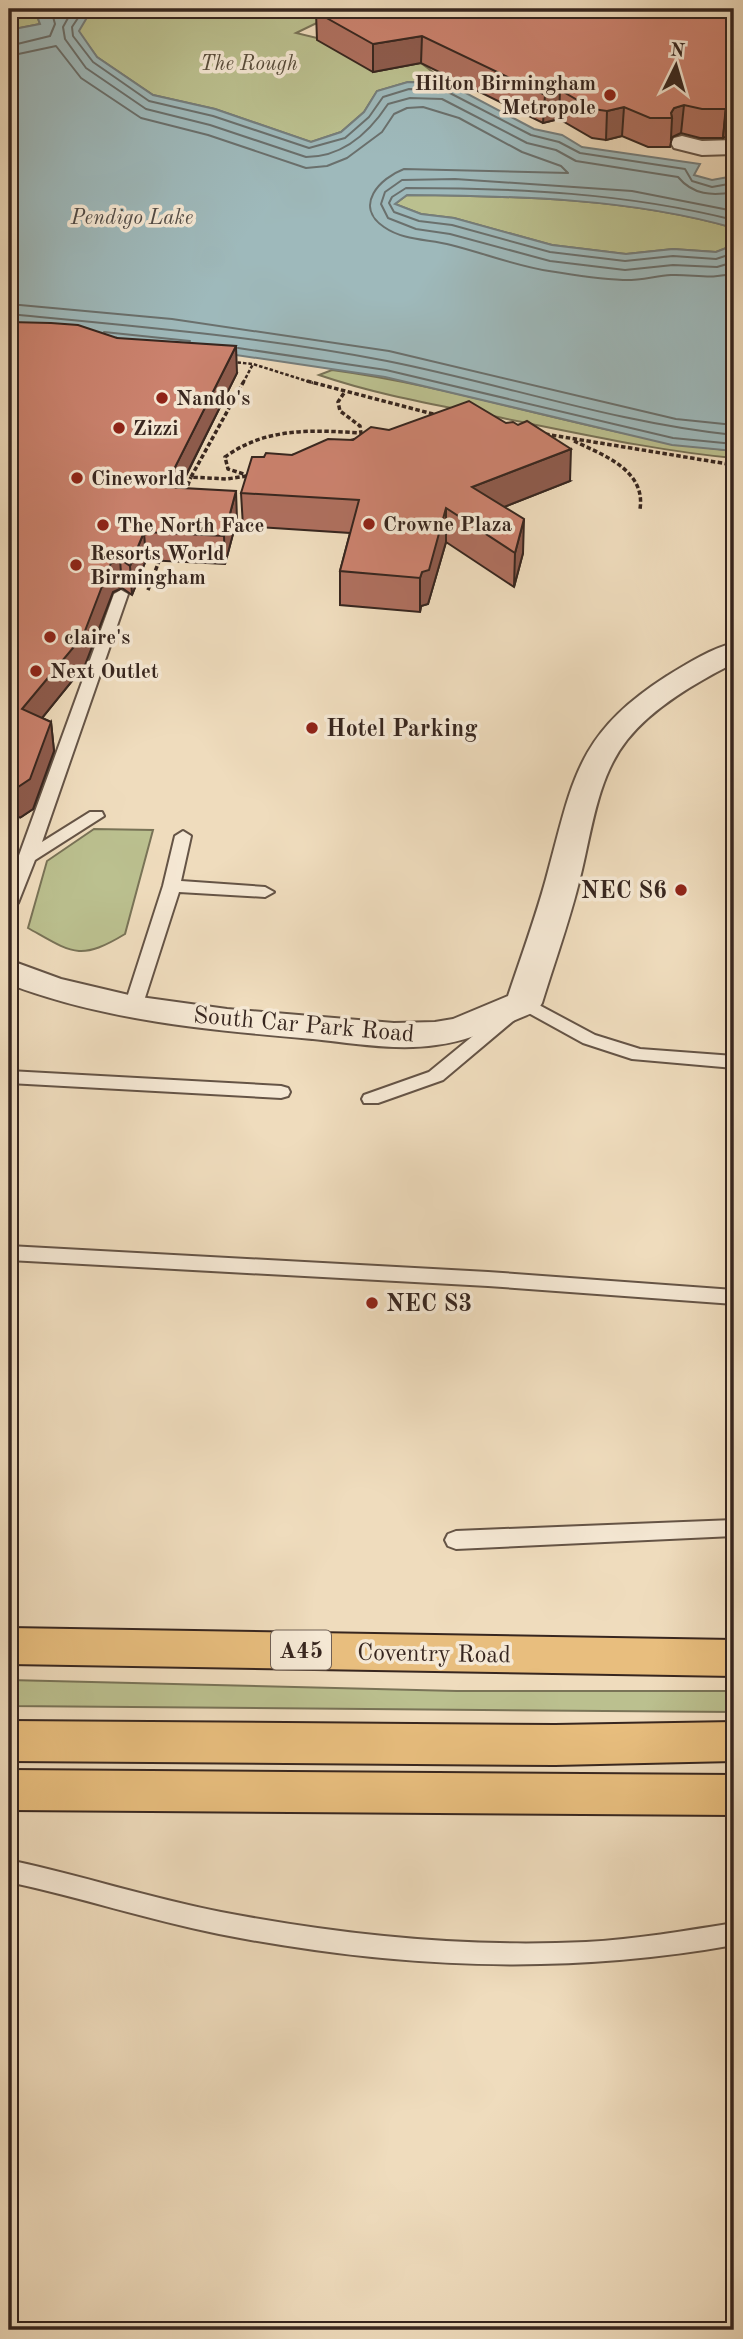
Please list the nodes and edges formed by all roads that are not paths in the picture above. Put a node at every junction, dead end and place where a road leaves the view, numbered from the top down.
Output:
1 (682, 143) edge
2 (734, 147) edge
3 (121, 594) dead end
4 (734, 652) edge
5 (734, 675) edge
6 (681, 683) junction
7 (96, 816) dead end
8 (183, 836) dead end
9 (28, 857) junction
10 (172, 887) junction
11 (265, 892) dead end
12 (9, 903) edge
13 (9, 971) edge
14 (524, 1003) junction
15 (133, 1007) junction
16 (734, 1062) edge
17 (9, 1077) edge
18 (281, 1092) dead end
19 (371, 1099) dead end
20 (9, 1253) edge
21 (734, 1297) edge
22 (734, 1528) edge
23 (456, 1540) dead end
24 (734, 1632) edge
25 (9, 1646) edge
26 (594, 1655) junction
27 (734, 1658) edge
28 (9, 1741) edge
29 (734, 1742) edge
30 (555, 1745) junction
31 (734, 1755) edge
32 (9, 1790) edge
33 (734, 1795) edge
34 (9, 1871) edge
35 (734, 1934) edge

1 - 2 street
3 - 9 lane
4 - 6 street
5 - 6 street
6 - 14 street
7 - 9 lane
8 - 10 lane
9 - 12 lane
10 - 11 lane
10 - 15 lane
13 - 15 street, South Car Park Road
14 - 15 street, South Car Park Road
14 - 16 lane
14 - 19 lane
17 - 18 lane
20 - 21 lane
22 - 23 lane
24 - 26 highway
25 - 26 highway, Coventry Road / A45
26 - 27 highway, Coventry Road / A45
28 - 30 highway
29 - 30 highway
30 - 31 highway
32 - 33 highway
34 - 35 lane

